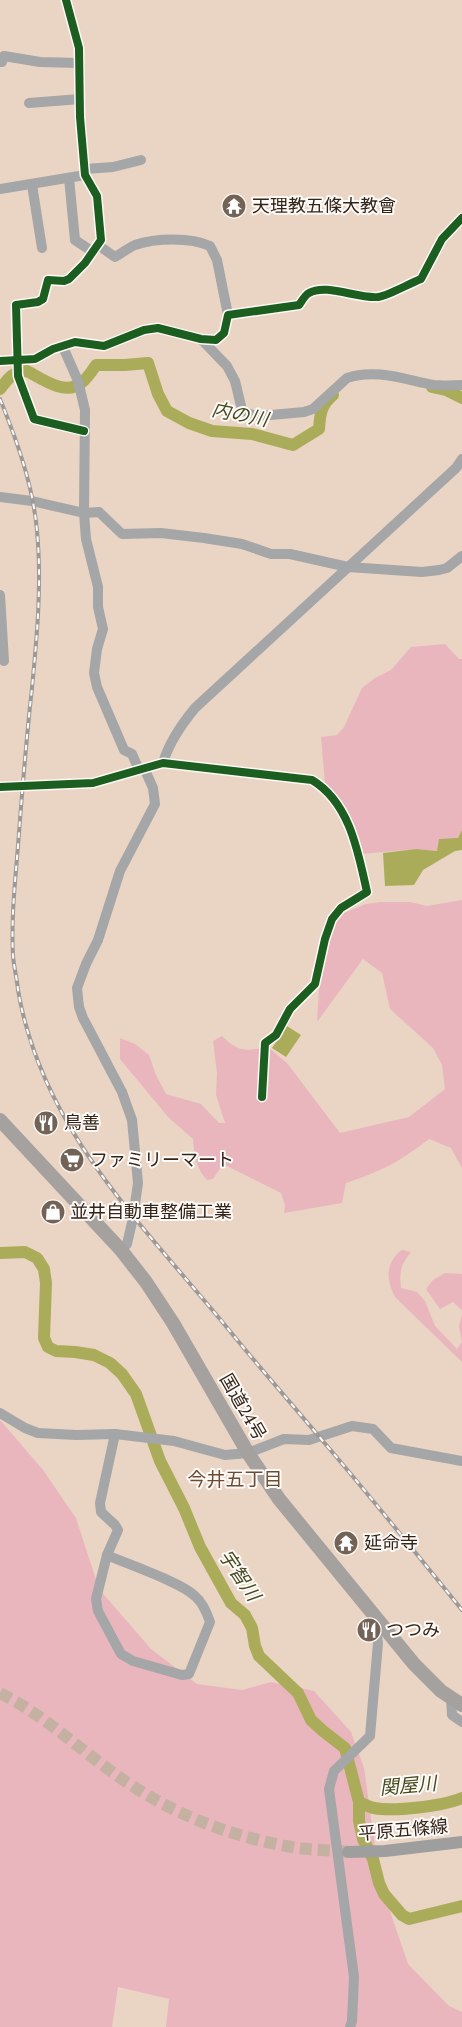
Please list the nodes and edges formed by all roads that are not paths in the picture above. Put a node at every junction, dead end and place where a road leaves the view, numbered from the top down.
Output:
1 (66, 0) edge
2 (0, 62) edge
3 (79, 63) junction
4 (80, 99) junction
5 (29, 103) dead end
6 (142, 160) dead end
7 (85, 172) junction
8 (69, 178) junction
9 (32, 185) junction
10 (0, 189) edge
11 (462, 218) edge
12 (42, 248) dead end
13 (96, 249) junction
14 (228, 315) junction
15 (200, 339) junction
16 (63, 347) junction
17 (0, 360) edge
18 (18, 368) junction
19 (462, 385) edge
20 (84, 431) junction
21 (462, 459) edge
22 (0, 497) edge
23 (84, 513) junction
24 (462, 556) edge
25 (348, 568) junction
26 (0, 595) edge
27 (0, 604) edge
28 (4, 661) dead end
29 (163, 763) junction
30 (142, 770) junction
31 (0, 788) edge
32 (262, 1097) dead end
33 (0, 1120) edge
34 (122, 1250) junction
35 (0, 1413) edge
36 (115, 1434) junction
37 (248, 1453) junction
38 (462, 1461) edge
39 (106, 1555) junction
40 (374, 1617) junction
41 (456, 1702) edge
42 (462, 1722) edge
43 (462, 1842) edge
44 (348, 1852) tunnel mouth
45 (350, 2027) edge

1 - 3 street
2 - 3 street
3 - 4 street
4 - 5 street
4 - 7 street
6 - 7 street
7 - 8 street
7 - 13 street
8 - 9 street
8 - 13 street
9 - 10 street
9 - 12 street
11 - 14 street
13 - 14 street
13 - 18 street
14 - 15 street
15 - 16 street
15 - 19 street
16 - 18 street
16 - 20 street
17 - 18 street
18 - 20 street
20 - 23 street
21 - 25 street
22 - 23 street
23 - 25 street
23 - 30 street
24 - 25 street
25 - 29 street
26 - 27 street
27 - 28 street
29 - 30 street
29 - 32 street
30 - 31 street
30 - 34 street
33 - 34 highway, 国道24号
34 - 37 highway, 国道24号
35 - 36 street
36 - 37 street
36 - 39 street
37 - 38 street
37 - 40 highway, 国道24号
39 - 39 street
40 - 41 highway, 国道24号
40 - 45 street
41 - 42 street
43 - 44 main road, 平原五條線

